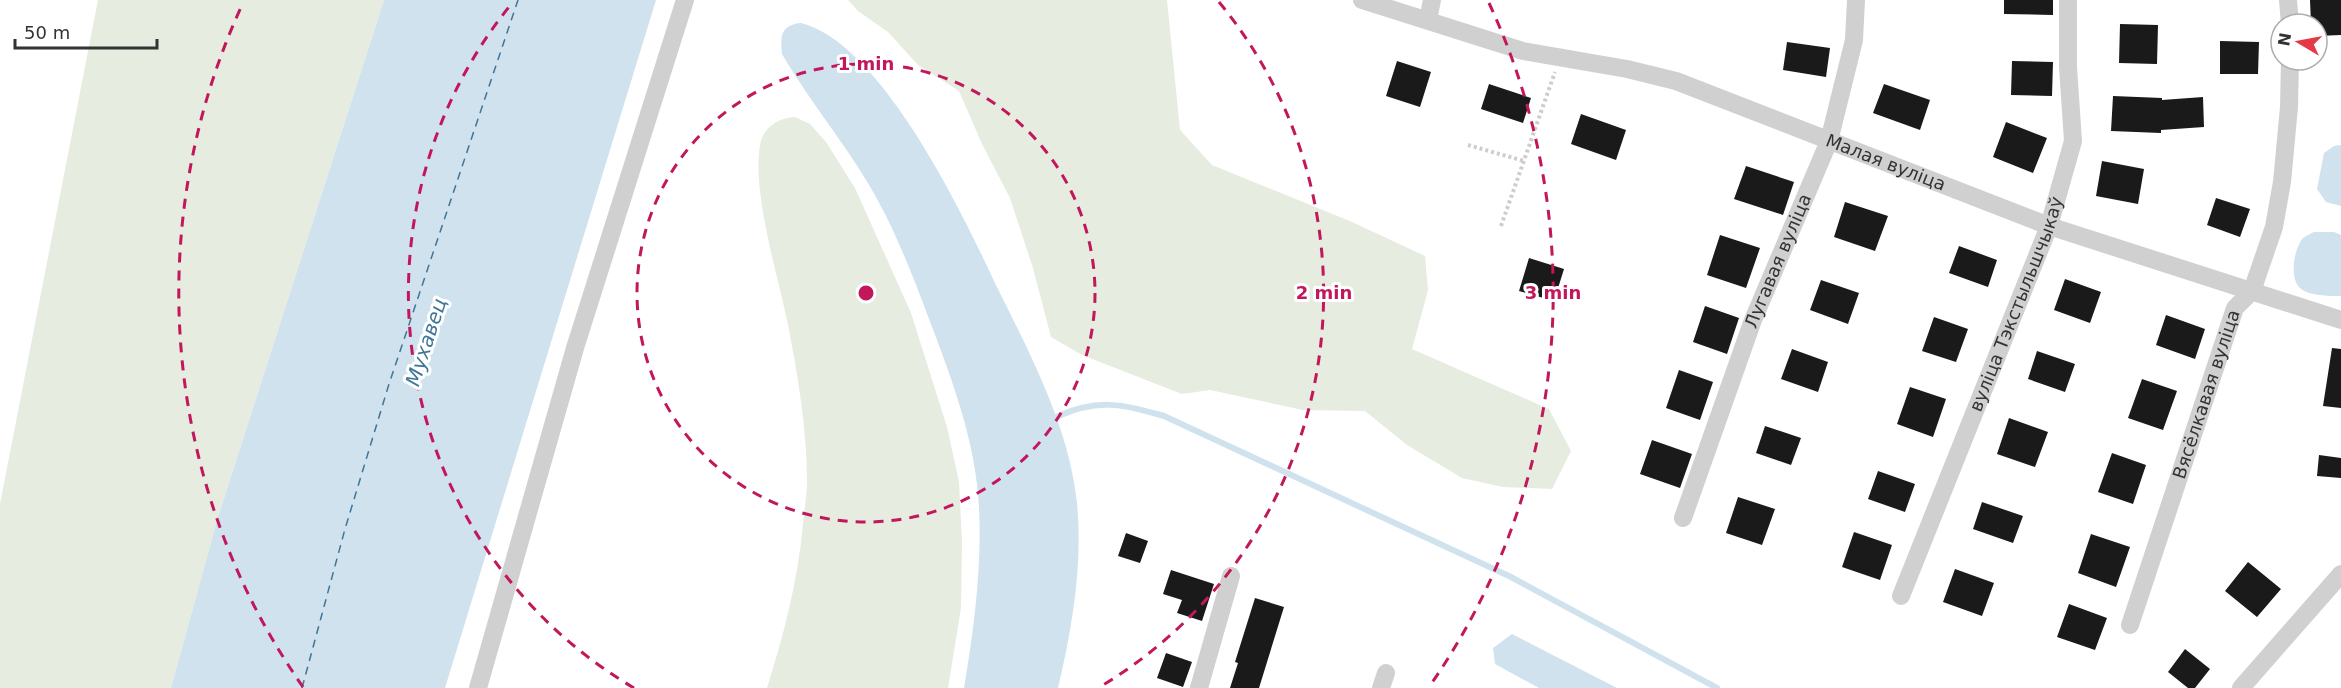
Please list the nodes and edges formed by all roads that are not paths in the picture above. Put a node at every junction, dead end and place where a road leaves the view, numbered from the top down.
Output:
1 (685, 0) edge
2 (1362, 0) edge
3 (1432, 0) edge
4 (1856, 0) edge
5 (2068, 0) edge
6 (1428, 20) junction
7 (2290, 72) edge
8 (1829, 141) junction
9 (2049, 226) junction
10 (2252, 291) junction
11 (2341, 320) edge
12 (1683, 518) dead end
13 (2341, 574) edge
14 (1231, 576) dead end
15 (1900, 596) dead end
16 (2130, 625) dead end
17 (478, 688) edge
18 (1199, 688) edge
19 (2241, 688) edge

1 - 17 street
2 - 6 street, Малая вуліца
3 - 6 street
4 - 8 street, Лугавая вуліца
5 - 9 street, вуліца Тэкстыльшчыкаў
6 - 8 street, Малая вуліца
7 - 10 street, Вясёлкавая вуліца
8 - 9 street, Малая вуліца
8 - 12 street, Лугавая вуліца
9 - 10 street, Малая вуліца
9 - 15 street, вуліца Тэкстыльшчыкаў
10 - 11 street, Малая вуліца
10 - 16 street, Вясёлкавая вуліца
13 - 19 street
14 - 18 street

